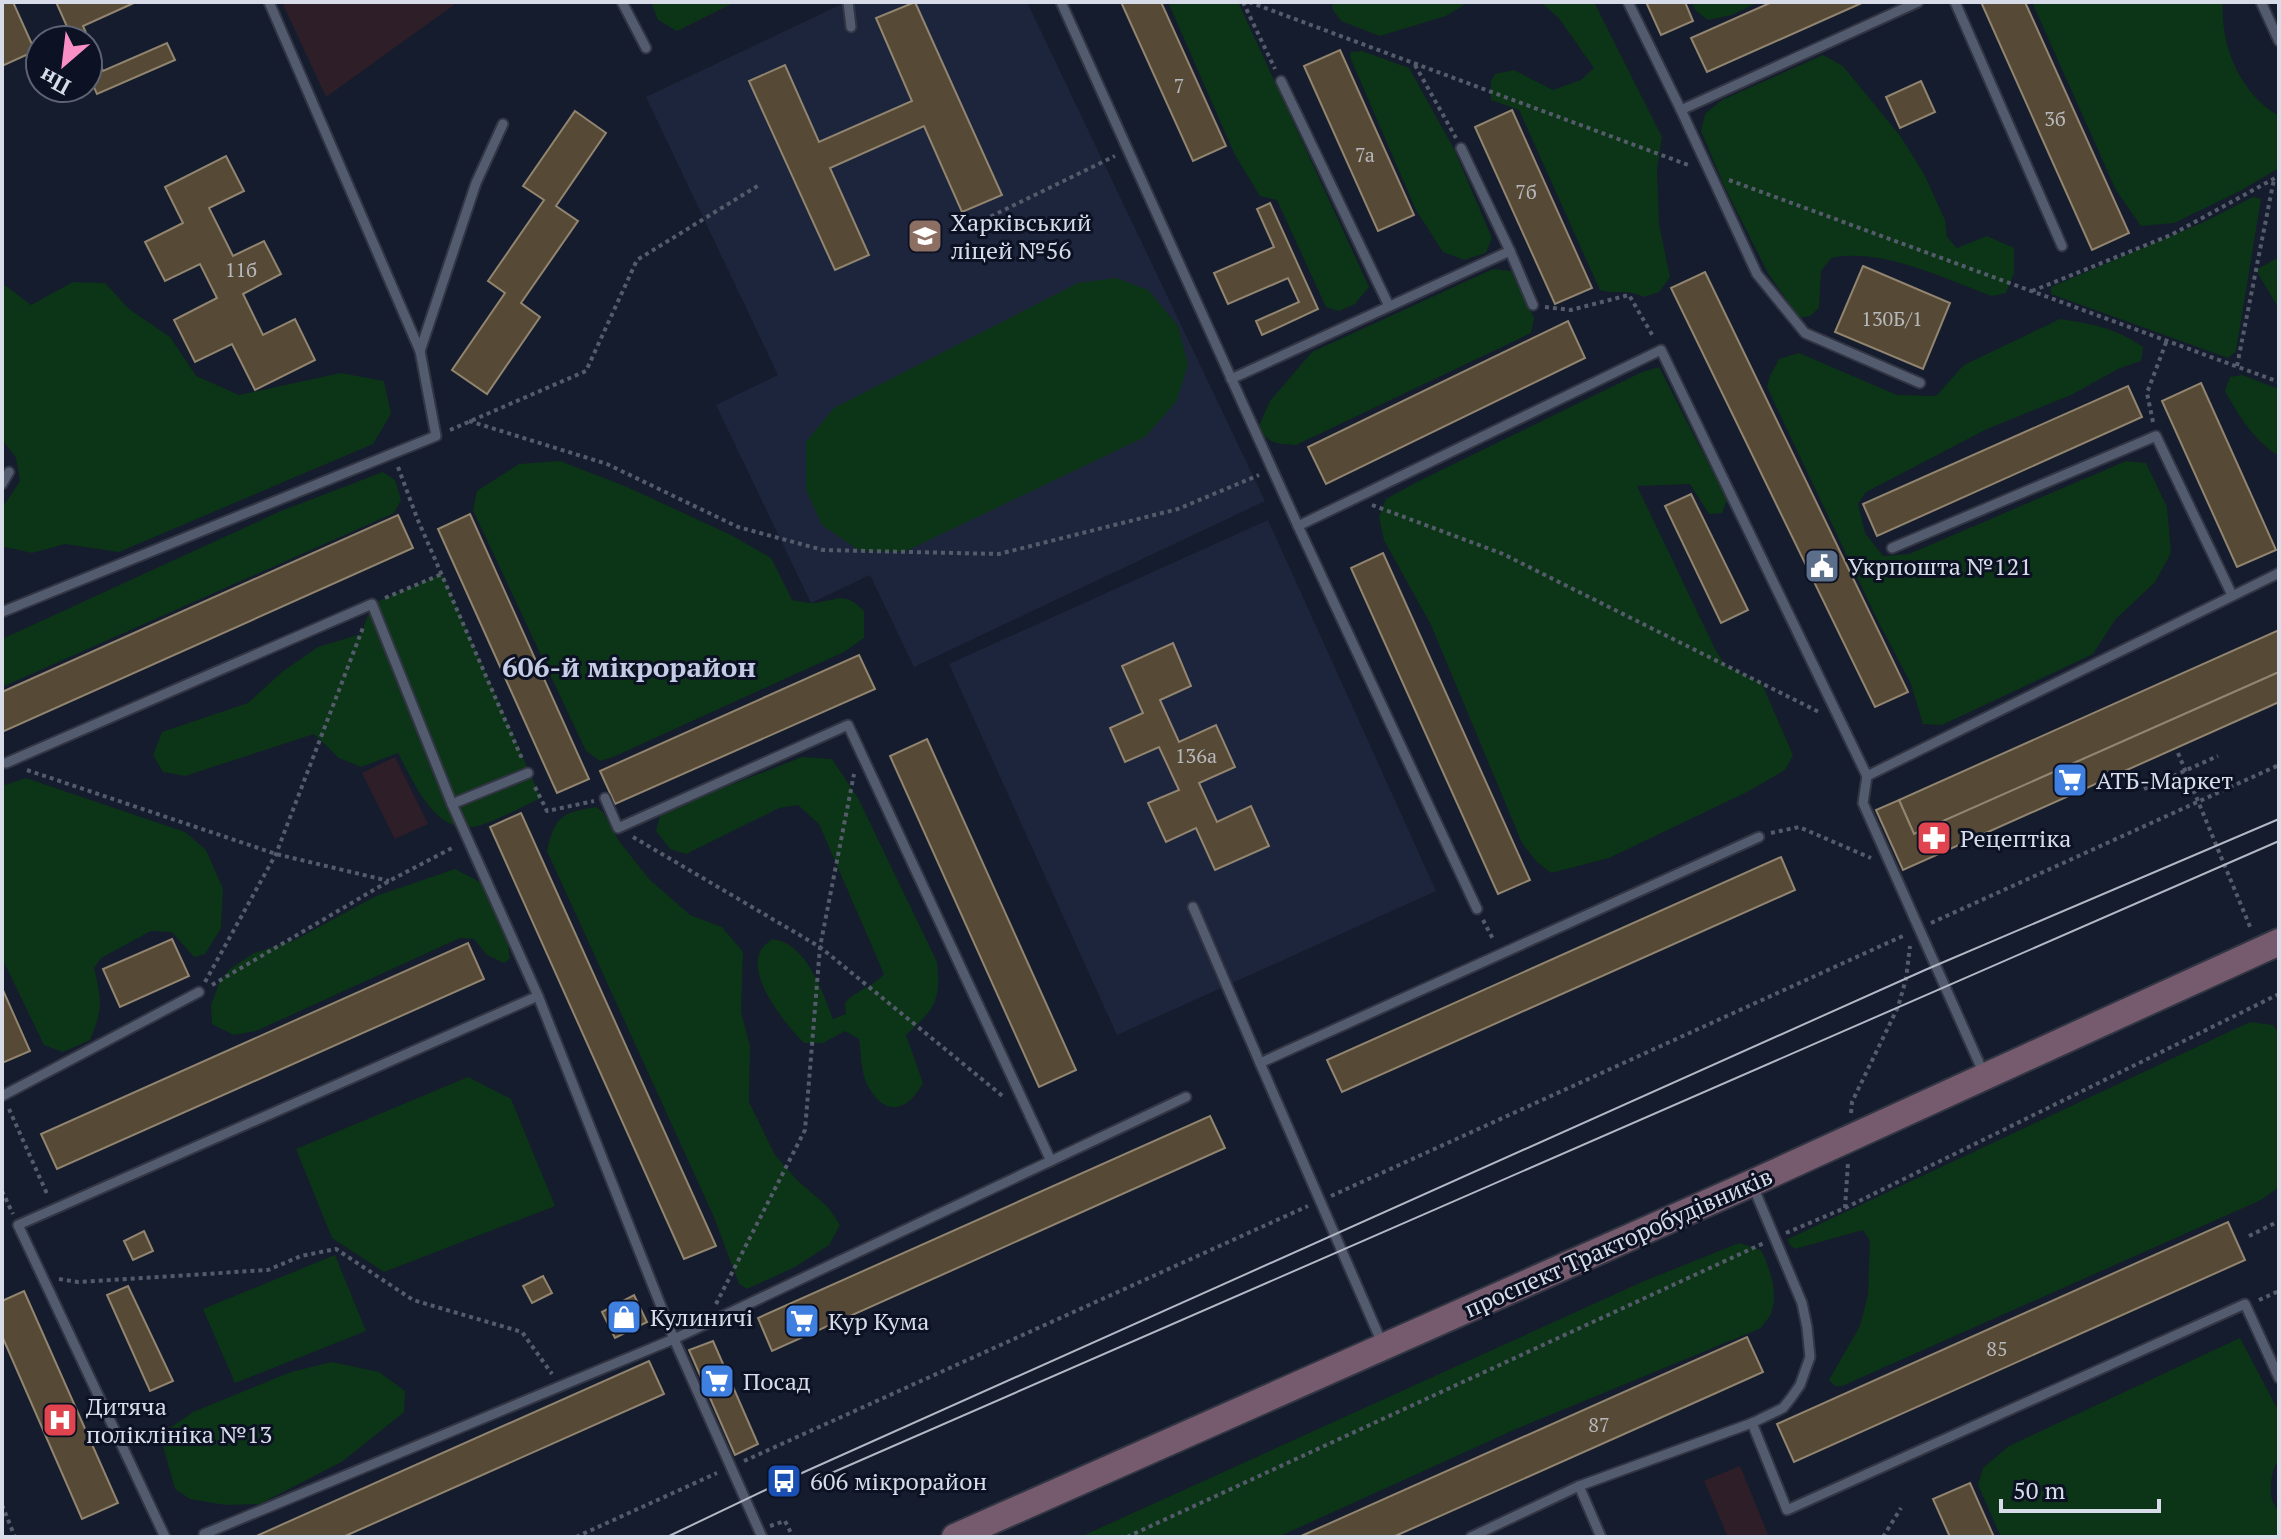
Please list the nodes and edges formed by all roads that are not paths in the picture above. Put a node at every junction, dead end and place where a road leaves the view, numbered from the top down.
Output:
1 (269, 2) edge
2 (622, 2) edge
3 (848, 2) edge
4 (1061, 2) edge
5 (1628, 2) edge
6 (1918, 2) edge
7 (1955, 2) edge
8 (2261, 2) edge
9 (851, 27) dead end
10 (2279, 41) edge
11 (646, 48) dead end
12 (1281, 81) road end
13 (1681, 110) junction
14 (503, 124) dead end
15 (1461, 148) road end
16 (2062, 246) dead end
17 (1510, 251) junction
18 (1533, 305) road end
19 (1389, 306) junction
20 (420, 351) junction
21 (1231, 379) junction
22 (1920, 383) dead end
23 (9, 472) dead end
24 (2, 484) edge
25 (1298, 526) junction
26 (1892, 548) dead end
27 (2279, 573) edge
28 (2232, 595) junction
29 (2, 612) edge
30 (6, 763) road end
31 (528, 773) road end
32 (1867, 776) junction
33 (605, 798) road end
34 (452, 804) junction
35 (1759, 837) road end
36 (1193, 907) dead end
37 (1477, 909) road end
38 (2279, 942) edge
39 (199, 992) road end
40 (538, 996) junction
41 (1260, 1063) junction
42 (1985, 1078) junction
43 (2, 1096) edge
44 (1186, 1097) dead end
45 (1051, 1161) junction
46 (1752, 1183) junction
47 (674, 1339) junction
48 (1384, 1346) junction
49 (2279, 1378) edge
50 (1752, 1423) junction
51 (1579, 1486) junction
52 (204, 1534) dead end
53 (761, 1534) edge
54 (165, 1537) edge
55 (955, 1537) edge
56 (1471, 1537) edge
57 (1601, 1537) edge

1 - 20 lane
2 - 11 lane
3 - 9 lane
4 - 21 lane
5 - 13 lane
6 - 13 lane
7 - 16 lane
8 - 10 lane
12 - 19 lane
13 - 22 lane
14 - 20 lane
15 - 17 lane
17 - 18 lane
17 - 19 lane
19 - 21 lane
20 - 29 lane
21 - 25 lane
23 - 24 lane
25 - 32 lane
25 - 37 lane
26 - 28 lane
27 - 28 lane
28 - 32 lane
30 - 34 lane
31 - 34 lane
32 - 42 lane
33 - 45 lane
34 - 40 lane
35 - 41 lane
36 - 41 lane
38 - 42 main road, проспект Тракторобудівників
39 - 43 lane
40 - 47 lane
40 - 54 lane
41 - 48 lane
42 - 46 main road, проспект Тракторобудівників
44 - 45 lane
45 - 47 lane
46 - 48 main road, проспект Тракторобудівників
46 - 50 lane
47 - 52 lane
47 - 53 lane
48 - 55 main road, проспект Тракторобудівників
49 - 50 lane
50 - 51 lane
51 - 56 lane
51 - 57 lane

